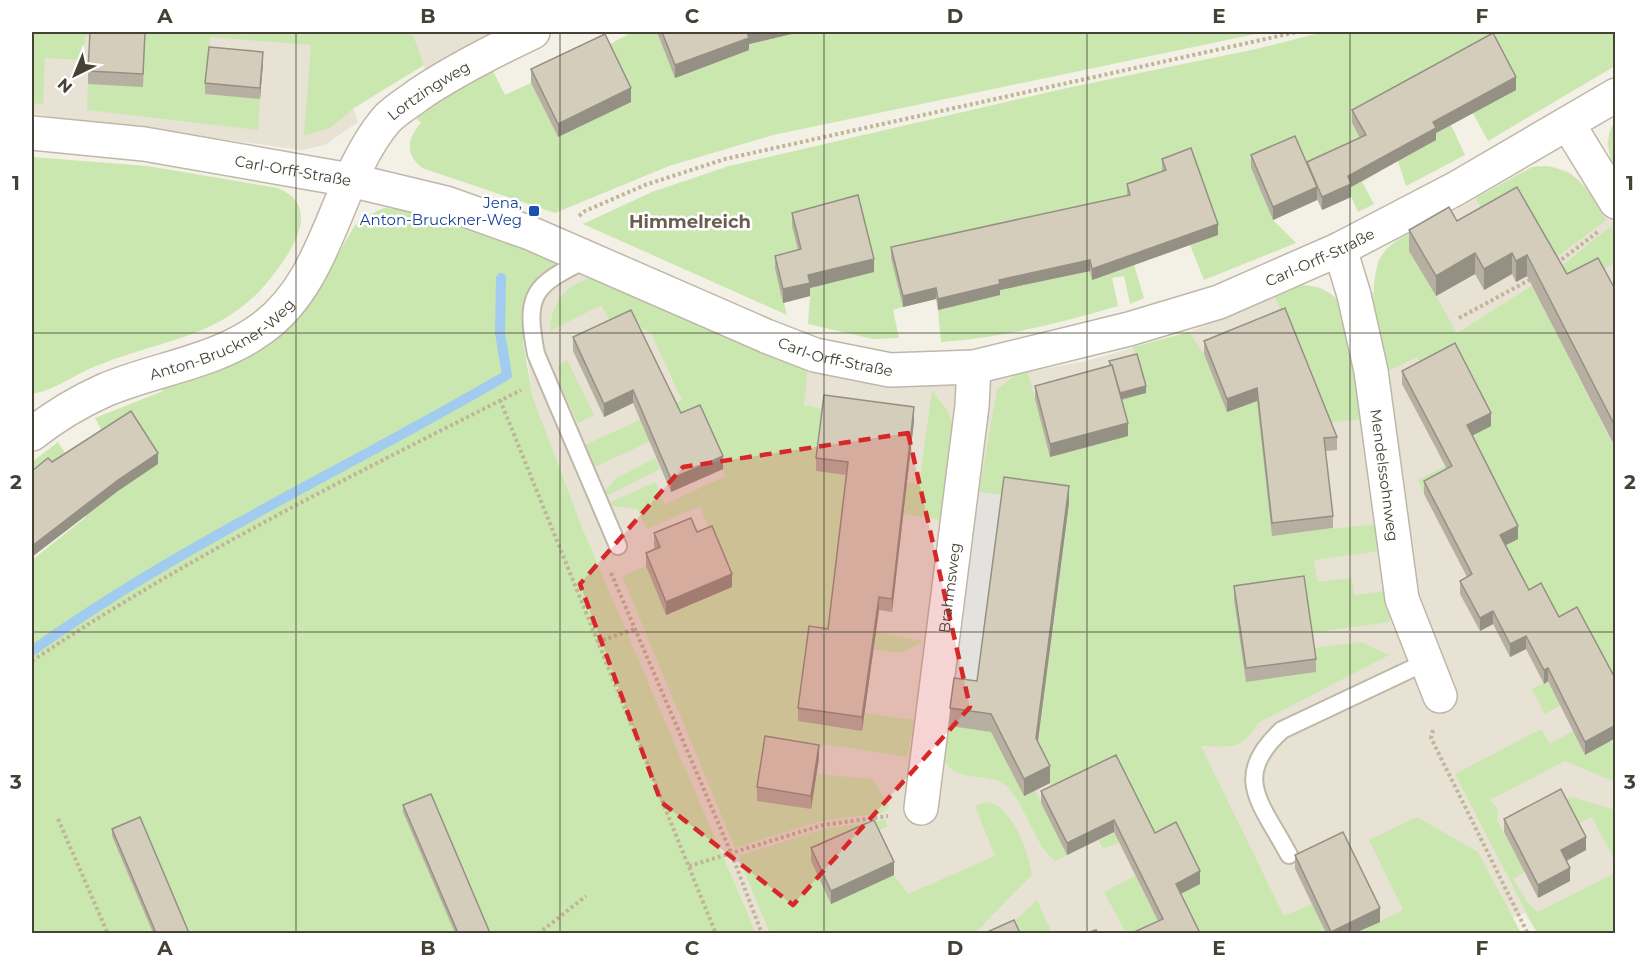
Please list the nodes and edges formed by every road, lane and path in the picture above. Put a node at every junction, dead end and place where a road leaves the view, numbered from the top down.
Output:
1 (533, 32) edge
2 (1297, 32) edge
3 (1616, 95) edge
4 (1568, 124) junction
5 (32, 133) edge
6 (350, 180) junction
7 (1611, 213) edge
8 (549, 242) junction
9 (1340, 249) junction
10 (588, 259) junction
11 (1553, 266) edge
12 (1543, 272) edge
13 (1459, 318) dead end
14 (974, 367) junction
15 (526, 387) dead end
16 (500, 400) junction
17 (32, 434) edge
18 (618, 546) dead end
19 (607, 564) dead end
20 (634, 629) junction
21 (597, 642) junction
22 (32, 662) edge
23 (1426, 662) junction
24 (1440, 696) joint
25 (921, 808) dead end
26 (884, 816) dead end
27 (58, 819) dead end
28 (732, 855) junction
29 (1289, 855) dead end
30 (689, 867) junction
31 (586, 896) dead end
32 (108, 933) edge
33 (538, 933) edge
34 (716, 933) edge
35 (762, 933) edge
36 (1528, 933) edge

1 - 6 street, Lortzingweg
2 - 8 path
3 - 4 street, Carl-Orff-Straße
4 - 7 street
4 - 9 street, Carl-Orff-Straße
5 - 6 street, Carl-Orff-Straße
6 - 8 street, Carl-Orff-Straße
6 - 17 street, Anton-Bruckner-Weg
7 - 11 path
8 - 10 street, Carl-Orff-Straße
9 - 14 street, Carl-Orff-Straße
9 - 23 street, Mendelssohnweg
10 - 14 street, Carl-Orff-Straße
10 - 18 lane
12 - 13 path
14 - 25 street, Brahmsweg
15 - 16 path
16 - 21 path
16 - 22 path
19 - 20 path
20 - 21 path
20 - 28 path
21 - 30 path
23 - 24 street, Mendelssohnweg
23 - 29 lane
24 - 36 path
26 - 28 path
27 - 32 path
28 - 30 path
28 - 35 path
30 - 34 path
31 - 33 path

